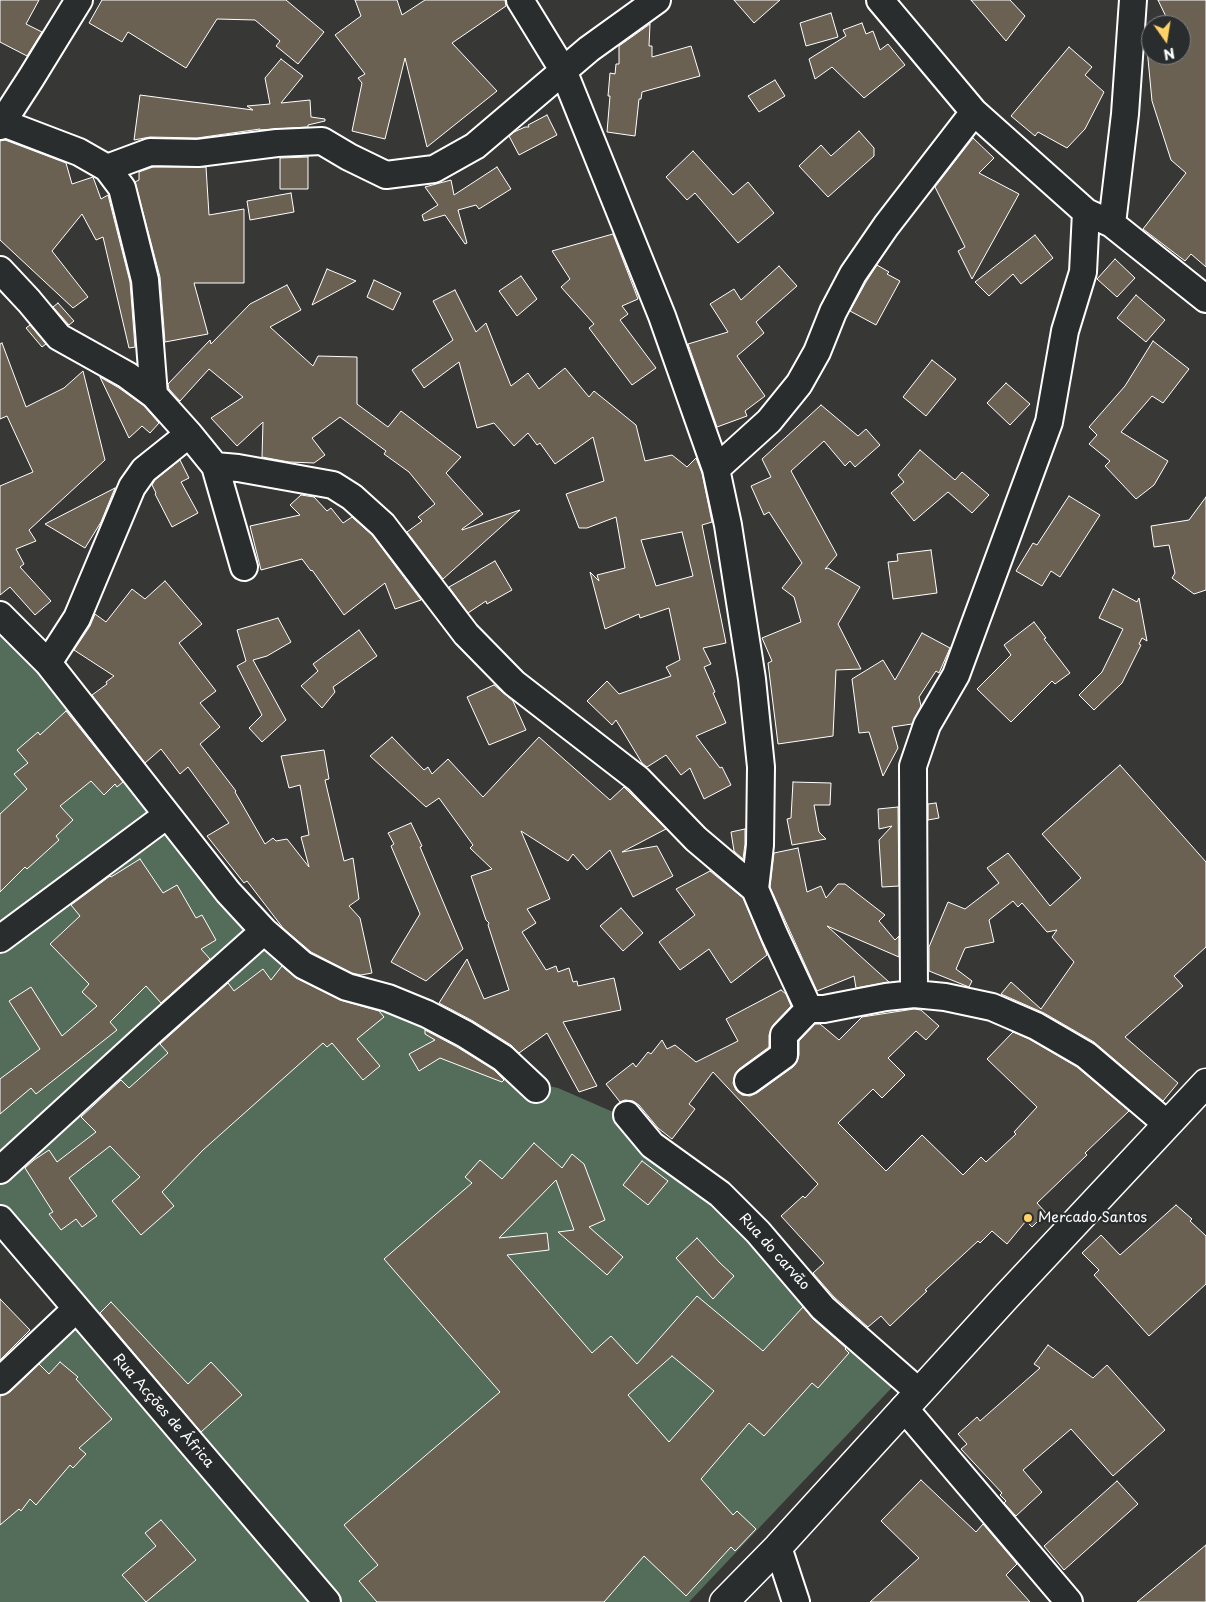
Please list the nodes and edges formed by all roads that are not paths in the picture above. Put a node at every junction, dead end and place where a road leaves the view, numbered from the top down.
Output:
1 (79, 0) edge
2 (520, 0) edge
3 (657, 0) edge
4 (880, 0) edge
5 (1133, 0) edge
6 (564, 70) junction
7 (974, 112) junction
8 (1, 121) edge
9 (107, 168) junction
10 (1086, 212) junction
11 (1112, 224) junction
12 (0, 270) edge
13 (1206, 299) edge
14 (154, 395) junction
15 (189, 434) junction
16 (215, 466) junction
17 (716, 469) junction
18 (244, 567) dead end
19 (0, 615) edge
20 (48, 662) junction
21 (167, 815) junction
22 (755, 889) junction
23 (264, 931) junction
24 (0, 939) edge
25 (914, 994) junction
26 (809, 1009) junction
27 (748, 1082) dead end
28 (1206, 1083) edge
29 (536, 1089) dead end
30 (627, 1115) dead end
31 (1167, 1124) junction
32 (0, 1170) edge
33 (0, 1219) edge
34 (76, 1309) junction
35 (0, 1381) edge
36 (911, 1400) junction
37 (778, 1547) junction
38 (327, 1602) edge
39 (724, 1602) edge
40 (796, 1602) edge
41 (1069, 1602) edge

1 - 8 street
2 - 6 street
3 - 6 street
4 - 7 street
5 - 11 street
6 - 9 street
6 - 17 street
7 - 10 street
7 - 17 street
8 - 9 street
9 - 14 street
10 - 11 street
10 - 25 street
11 - 13 street
12 - 14 street
14 - 15 street
15 - 16 street
15 - 20 street
16 - 18 street
16 - 22 street
17 - 22 street
19 - 20 street
20 - 21 street
21 - 23 street
21 - 24 street
22 - 26 street
23 - 29 street
23 - 32 street
25 - 26 street
25 - 31 street
26 - 27 street
28 - 31 main road
30 - 36 street, Rua do carvão
31 - 36 main road
33 - 34 street, Rua Acções de África
34 - 35 street
34 - 38 street, Rua Acções de África
36 - 37 main road
36 - 41 street, Rua do carvão
37 - 39 main road
37 - 40 street

